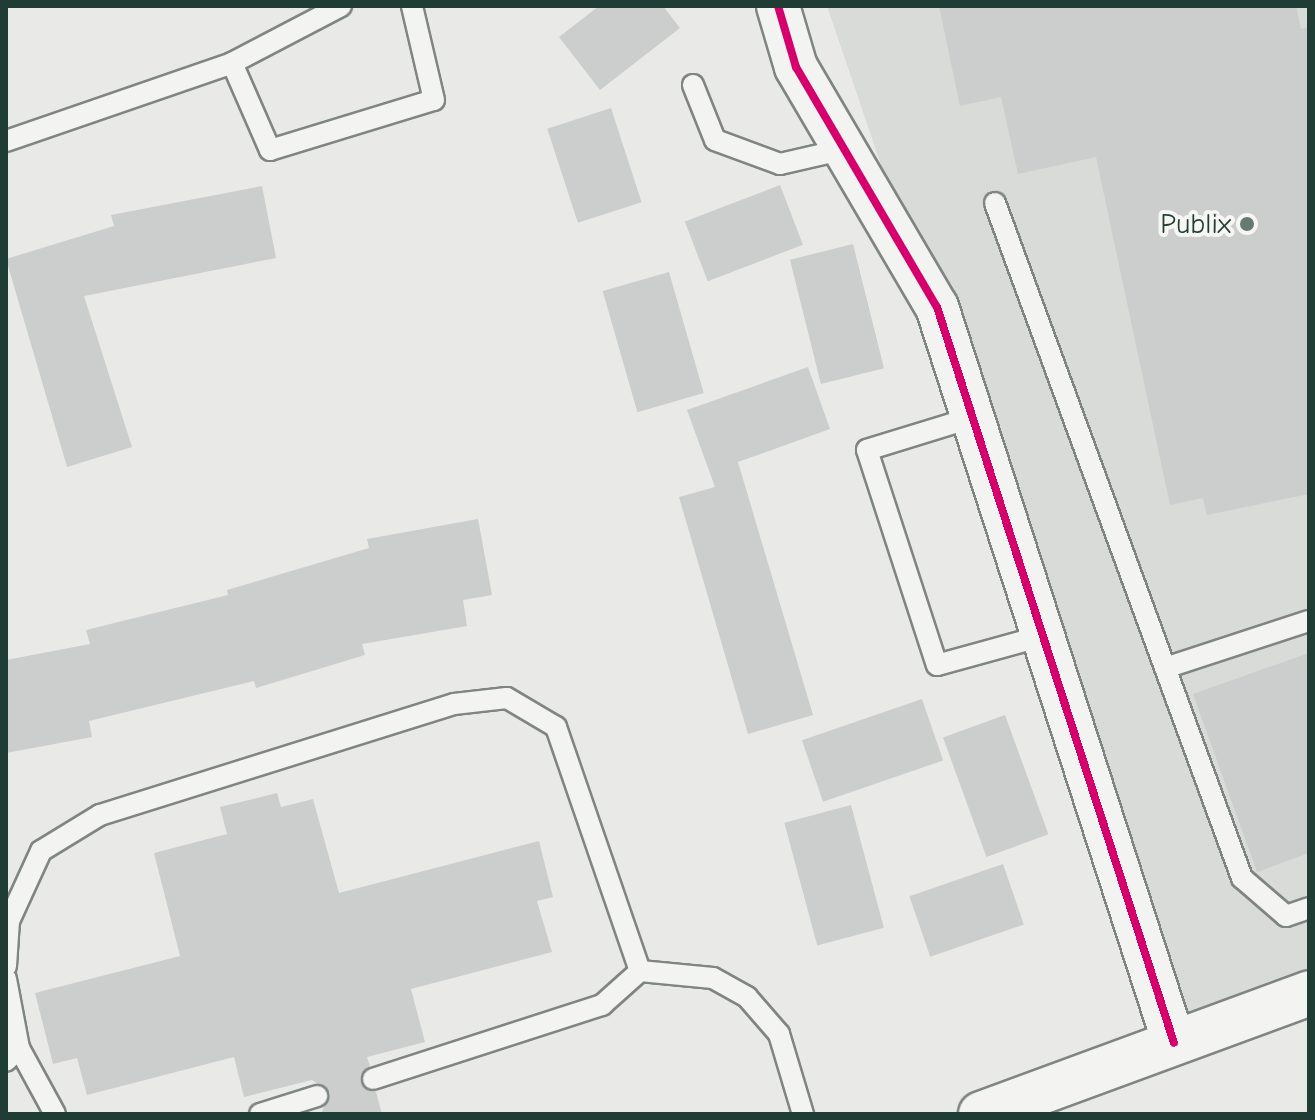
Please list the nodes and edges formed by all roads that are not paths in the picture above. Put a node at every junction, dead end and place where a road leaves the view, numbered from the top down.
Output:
1 (341, 6) edge
2 (412, 6) edge
3 (778, 6) edge
4 (232, 63) junction
5 (693, 85) dead end
6 (6, 141) edge
7 (845, 149) junction
8 (995, 203) dead end
9 (974, 417) junction
10 (1309, 621) edge
11 (1046, 635) junction
12 (1165, 668) junction
13 (1309, 908) edge
14 (6, 966) edge
15 (640, 971) junction
16 (6, 979) edge
17 (1309, 993) edge
18 (1174, 1043) junction
19 (13, 1055) edge
20 (373, 1079) dead end
21 (317, 1096) dead end
22 (55, 1114) edge
23 (260, 1114) edge
24 (803, 1114) edge
25 (981, 1114) edge

1 - 4 lane
2 - 4 lane
3 - 7 street
4 - 6 lane
5 - 7 lane
7 - 9 street
8 - 12 lane
9 - 11 street
9 - 11 lane
10 - 12 lane
11 - 18 street
12 - 13 lane
14 - 15 lane
15 - 20 lane
15 - 24 lane
16 - 19 lane
17 - 18 street
18 - 25 street
19 - 22 lane
21 - 23 lane

